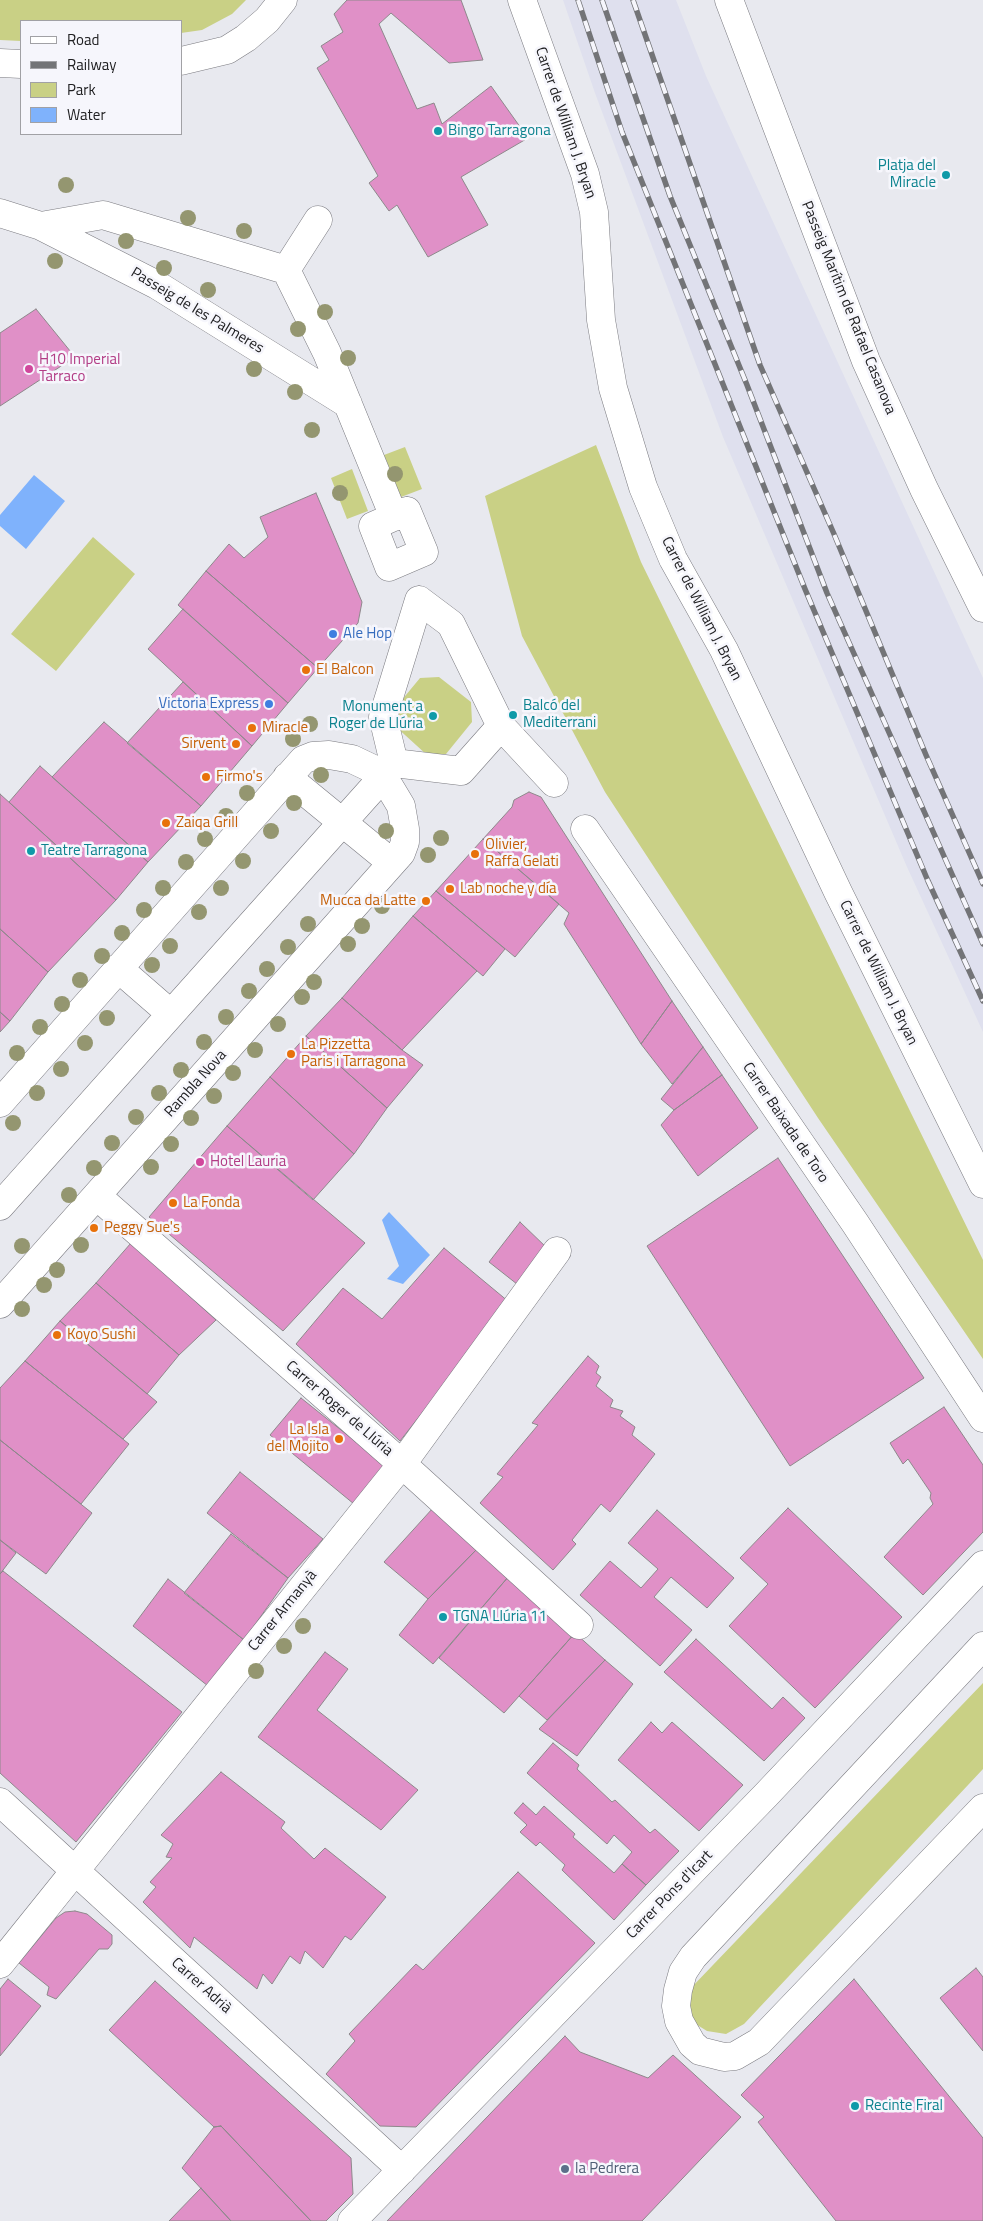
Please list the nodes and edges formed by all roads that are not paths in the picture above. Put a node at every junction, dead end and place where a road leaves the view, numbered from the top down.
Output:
1 (283, 0) edge
2 (522, 0) edge
3 (729, 0) edge
4 (182, 61) edge
5 (0, 64) edge
6 (20, 64) edge
7 (0, 212) edge
8 (318, 220) dead end
9 (41, 226) junction
10 (286, 270) junction
11 (348, 404) junction
12 (419, 600) junction
13 (983, 608) edge
14 (501, 726) junction
15 (287, 777) junction
16 (382, 778) junction
17 (554, 783) dead end
18 (343, 823) junction
19 (585, 829) dead end
20 (392, 863) junction
21 (118, 968) junction
22 (171, 1014) junction
23 (0, 1103) edge
24 (983, 1184) edge
25 (96, 1196) junction
26 (0, 1206) edge
27 (557, 1251) dead end
28 (0, 1304) edge
29 (983, 1418) edge
30 (402, 1464) junction
31 (983, 1565) edge
32 (579, 1625) dead end
33 (983, 1646) edge
34 (0, 1802) edge
35 (983, 1808) edge
36 (75, 1871) junction
37 (0, 1964) edge
38 (402, 2170) junction
39 (352, 2221) edge

1 - 4 street
2 - 24 street, Carrer de William J. Bryan
3 - 13 street, Passeig Marítim de Rafael Casanova
5 - 6 street
7 - 9 street, Passeig de les Palmeres
8 - 10 street
9 - 10 street, Passeig de les Palmeres
9 - 11 street, Passeig de les Palmeres
10 - 11 street
11 - 12 street
12 - 14 street
12 - 14 street
14 - 17 street
15 - 16 street, Rambla Nova
15 - 18 street
15 - 21 street, Rambla Nova
16 - 18 street
16 - 20 street, Rambla Nova
18 - 20 street
18 - 22 street
19 - 29 street, Carrer Baixada de Toro
20 - 25 street, Rambla Nova
21 - 22 street
21 - 23 street, Rambla Nova
22 - 26 street
25 - 28 street, Rambla Nova
25 - 30 street, Carrer Roger de Llúria
27 - 30 street, Carrer Armanyà
30 - 32 street, Carrer Roger de Llúria
30 - 36 street, Carrer Armanyà
31 - 38 street, Carrer Pons d'Icart
33 - 35 street
34 - 36 street, Carrer Adrià
36 - 37 street, Carrer Armanyà
36 - 38 street, Carrer Adrià
38 - 39 street, Carrer Pons d'Icart

